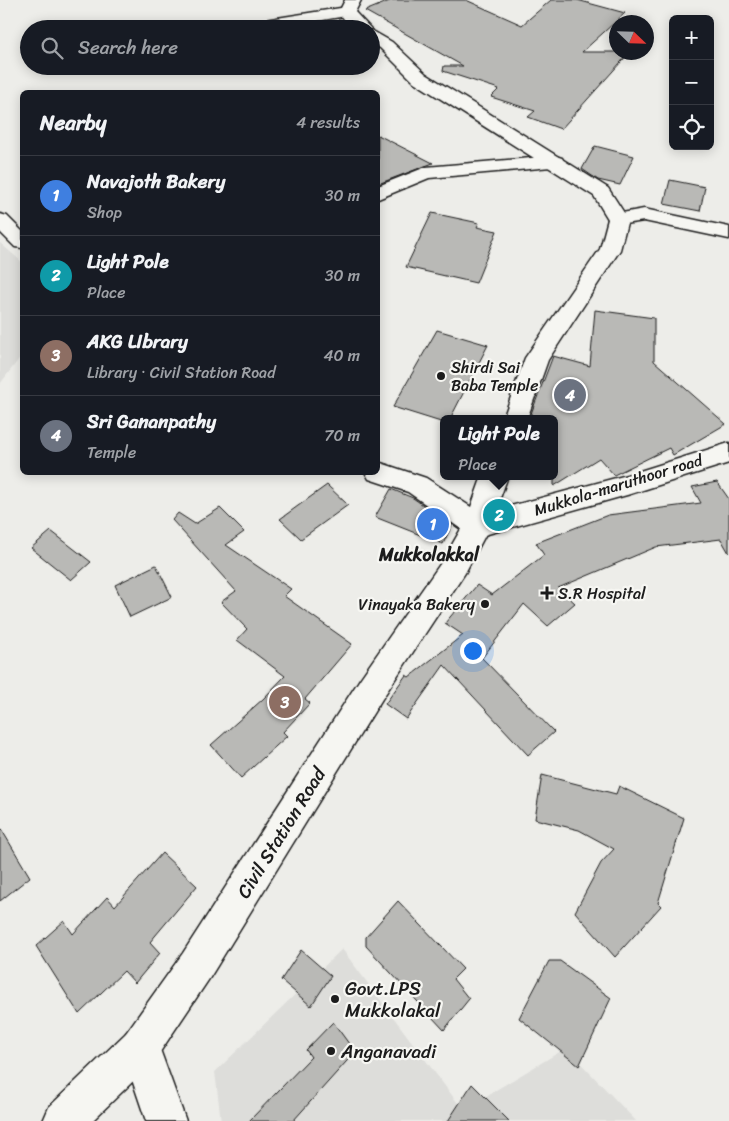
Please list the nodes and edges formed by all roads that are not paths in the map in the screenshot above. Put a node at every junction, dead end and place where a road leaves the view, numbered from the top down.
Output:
1 (350, 6) edge
2 (282, 20) edge
3 (353, 20) edge
4 (380, 41) edge
5 (555, 162) junction
6 (380, 192) edge
7 (618, 219) junction
8 (0, 220) edge
9 (729, 233) edge
10 (20, 240) edge
11 (516, 415) edge
12 (729, 453) edge
13 (380, 473) edge
14 (494, 480) edge
15 (477, 526) junction
16 (140, 1047) junction
17 (62, 1121) edge
18 (166, 1121) edge

1 - 2 main road
1 - 3 main road
4 - 5 main road
5 - 6 main road
5 - 7 main road
7 - 9 main road
7 - 11 main road
8 - 10 main road
12 - 15 main road, Mukkola-maruthoor road
13 - 15 main road
14 - 15 main road, Civil Station Road
15 - 16 main road, Civil Station Road
16 - 17 main road, Civil Station Road
16 - 18 main road

